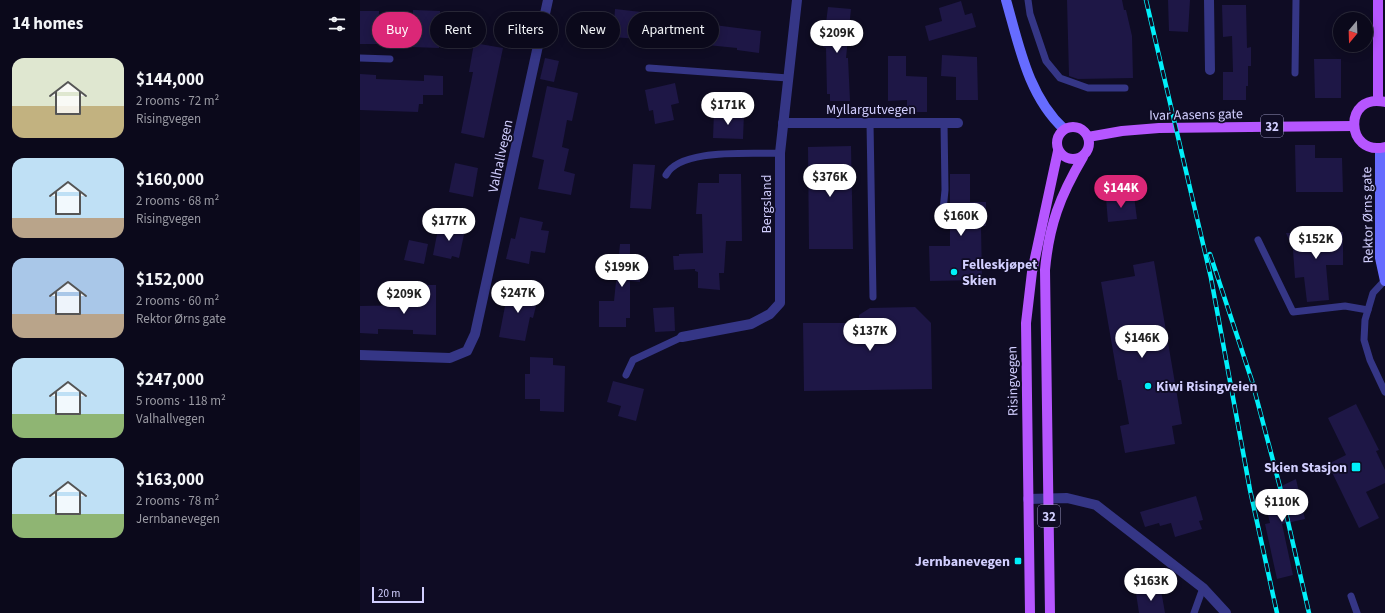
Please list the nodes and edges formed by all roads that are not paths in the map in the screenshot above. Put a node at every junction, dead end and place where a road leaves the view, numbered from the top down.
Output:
1 (548, 0) edge
2 (797, 0) edge
3 (1006, 0) edge
4 (1028, 0) edge
5 (1209, 0) edge
6 (1296, 0) edge
7 (1378, 0) edge
8 (1382, 32) edge
9 (360, 58) edge
10 (390, 59) dead end
11 (649, 68) dead end
12 (1210, 70) dead end
13 (1295, 73) dead end
14 (788, 78) junction
15 (1125, 88) dead end
16 (1382, 101) edge
17 (784, 123) junction
18 (870, 123) junction
19 (944, 123) junction
20 (958, 123) dead end
21 (1354, 126) junction
22 (1064, 129) junction
23 (1088, 137) junction
24 (1383, 148) edge
25 (1058, 151) junction
26 (780, 153) junction
27 (1083, 157) junction
28 (666, 176) dead end
29 (942, 221) dead end
30 (1258, 240) dead end
31 (1385, 281) edge
32 (873, 297) dead end
33 (1368, 310) junction
34 (682, 336) joint
35 (360, 355) edge
36 (626, 375) dead end
37 (1385, 392) edge
38 (1049, 498) junction
39 (1028, 499) junction
40 (1202, 588) junction
41 (1351, 596) dead end
42 (1030, 613) edge
43 (1050, 613) edge
44 (1194, 613) edge
45 (1226, 613) edge
46 (1357, 613) edge

1 - 35 street, Valhallvegen
2 - 14 street, Bergsland
3 - 22 main road
4 - 15 lane
5 - 12 street
6 - 13 lane
7 - 8 main road
8 - 16 main road
9 - 10 lane
11 - 14 lane
14 - 17 street, Bergsland
16 - 21 main road
17 - 18 street, Myllargutvegen
17 - 26 street, Bergsland
18 - 19 street, Myllargutvegen
18 - 32 lane
19 - 20 street, Myllargutvegen
19 - 29 lane
21 - 23 main road, Ivar Aasens gate / 32
21 - 24 main road
22 - 23 main road
22 - 25 main road, Risingvegen / 32
23 - 27 main road, 32
24 - 31 main road, Rektor Ørns gate
25 - 27 main road
25 - 39 main road, Risingvegen / 32
26 - 28 lane
26 - 34 street, Bergsland
27 - 38 main road, 32
30 - 33 lane
31 - 33 lane
33 - 37 lane
34 - 36 lane
38 - 39 street
38 - 40 street
38 - 43 main road, 32
39 - 42 main road, Risingvegen / 32
40 - 44 lane
40 - 45 street
41 - 46 lane

